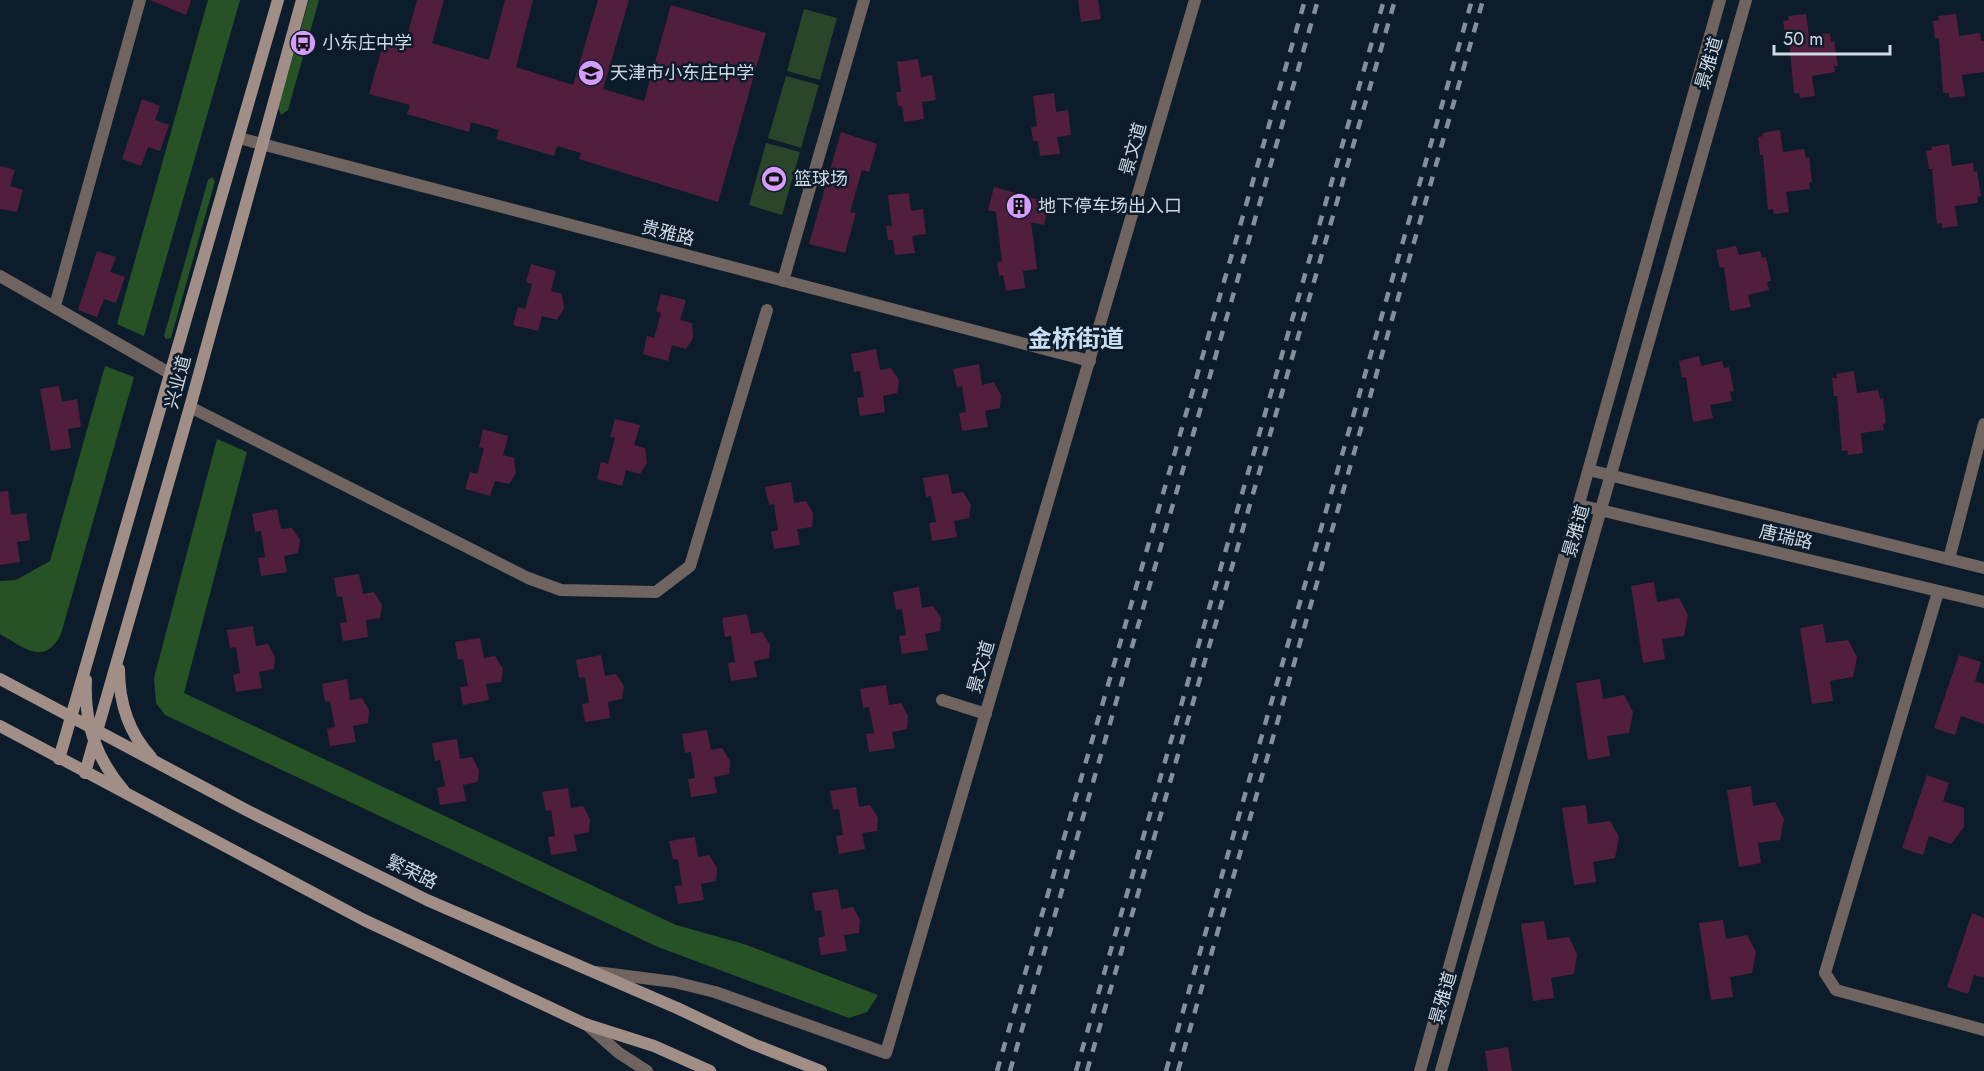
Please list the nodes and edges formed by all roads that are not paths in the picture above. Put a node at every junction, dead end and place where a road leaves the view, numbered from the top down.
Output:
1 (140, 0) edge
2 (278, 0) edge
3 (302, 0) edge
4 (864, 0) edge
5 (1196, 0) edge
6 (1720, 0) edge
7 (1746, 0) edge
8 (238, 138) junction
9 (261, 146) junction
10 (0, 276) edge
11 (783, 281) junction
12 (55, 306) junction
13 (767, 310) dead end
14 (1090, 361) junction
15 (171, 374) junction
16 (190, 407) junction
17 (1984, 424) edge
18 (1589, 470) junction
19 (1611, 477) junction
20 (1579, 505) junction
21 (1600, 511) junction
22 (1949, 559) junction
23 (1984, 568) edge
24 (1938, 591) junction
25 (1984, 602) edge
26 (89, 655) junction
27 (118, 656) junction
28 (0, 679) edge
29 (942, 700) dead end
30 (986, 714) junction
31 (71, 716) junction
32 (0, 726) edge
33 (93, 733) junction
34 (59, 759) junction
35 (156, 762) junction
36 (85, 773) junction
37 (129, 796) junction
38 (595, 972) junction
39 (585, 1023) junction
40 (1984, 1030) edge
41 (647, 1071) edge
42 (710, 1071) edge
43 (821, 1071) edge
44 (1420, 1071) edge
45 (1441, 1071) edge

1 - 12 street
2 - 8 main road, 兴业道
3 - 9 main road, 兴业道
4 - 11 street
5 - 14 street, 景文道
6 - 18 street, 景雅道
7 - 19 street, 景雅道
8 - 9 street, 贵雅路
8 - 15 main road, 兴业道
9 - 11 street, 贵雅路
9 - 16 main road, 兴业道
10 - 12 street
11 - 14 street, 贵雅路
12 - 15 street
13 - 16 street
14 - 30 street, 景文道
15 - 26 main road, 兴业道
16 - 27 main road, 兴业道
17 - 22 street
18 - 19 street, 唐瑞路
18 - 20 street, 景雅道
19 - 21 street, 景雅道
19 - 22 street, 唐瑞路
20 - 21 street, 唐瑞路
20 - 44 street, 景雅道
21 - 24 street, 唐瑞路
21 - 45 street, 景雅道
22 - 23 street, 唐瑞路
24 - 25 street, 唐瑞路
24 - 40 street
26 - 31 main road, 兴业道
26 - 33 main road
27 - 33 main road, 兴业道
27 - 35 main road
28 - 31 main road, 繁荣路
29 - 30 street
30 - 38 street, 景文道
31 - 33 main road, 繁荣路
31 - 34 main road, 兴业道
32 - 34 main road
33 - 35 main road, 繁荣路
33 - 36 main road, 兴业道
33 - 37 main road
34 - 36 main road
35 - 38 main road, 繁荣路
36 - 37 main road
37 - 39 main road
38 - 43 main road, 繁荣路
39 - 41 street
39 - 42 main road

